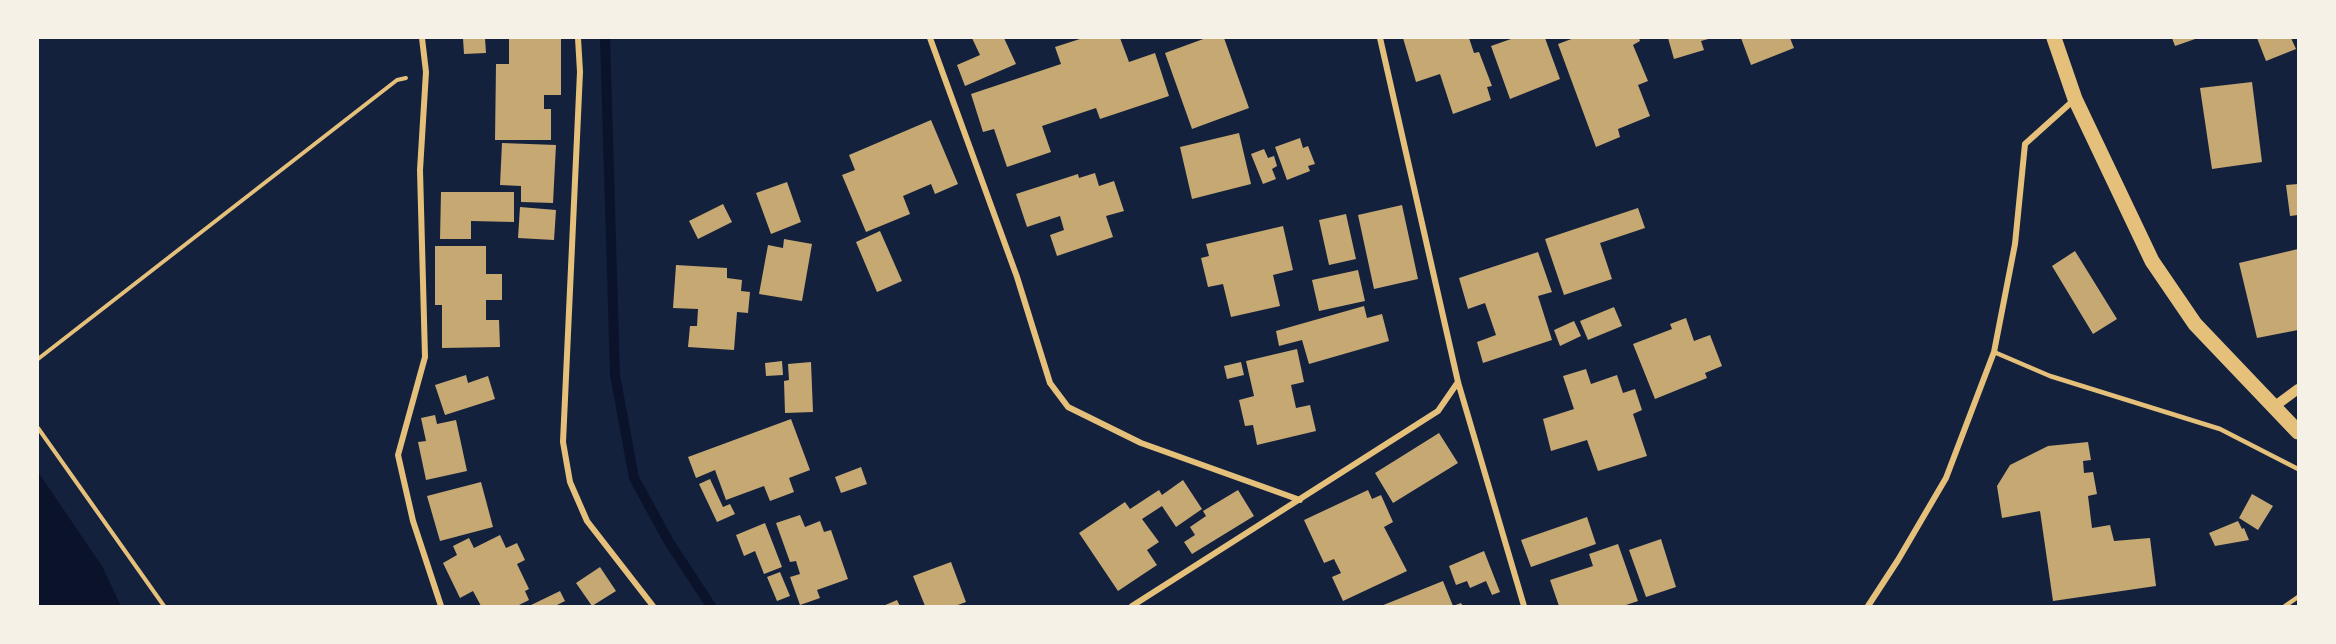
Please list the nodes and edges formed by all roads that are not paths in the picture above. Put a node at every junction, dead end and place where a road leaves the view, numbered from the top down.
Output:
1 (422, 38) edge
2 (578, 38) edge
3 (930, 38) edge
4 (1380, 38) edge
5 (2054, 38) edge
6 (2075, 99) junction
7 (1994, 352) junction
8 (1458, 382) junction
9 (2298, 390) edge
10 (2275, 406) junction
11 (2298, 432) edge
12 (2298, 469) edge
13 (1299, 500) junction
14 (2298, 597) edge
15 (441, 606) edge
16 (653, 606) edge
17 (1132, 606) edge
18 (1524, 606) edge
19 (1868, 606) edge
20 (2285, 606) edge

1 - 15 street
2 - 16 street
3 - 13 street
4 - 8 street
5 - 6 main road
6 - 7 street
6 - 10 main road
7 - 12 lane
7 - 19 street
8 - 13 street
8 - 18 street
9 - 10 street
10 - 11 main road
13 - 17 street
14 - 20 lane

